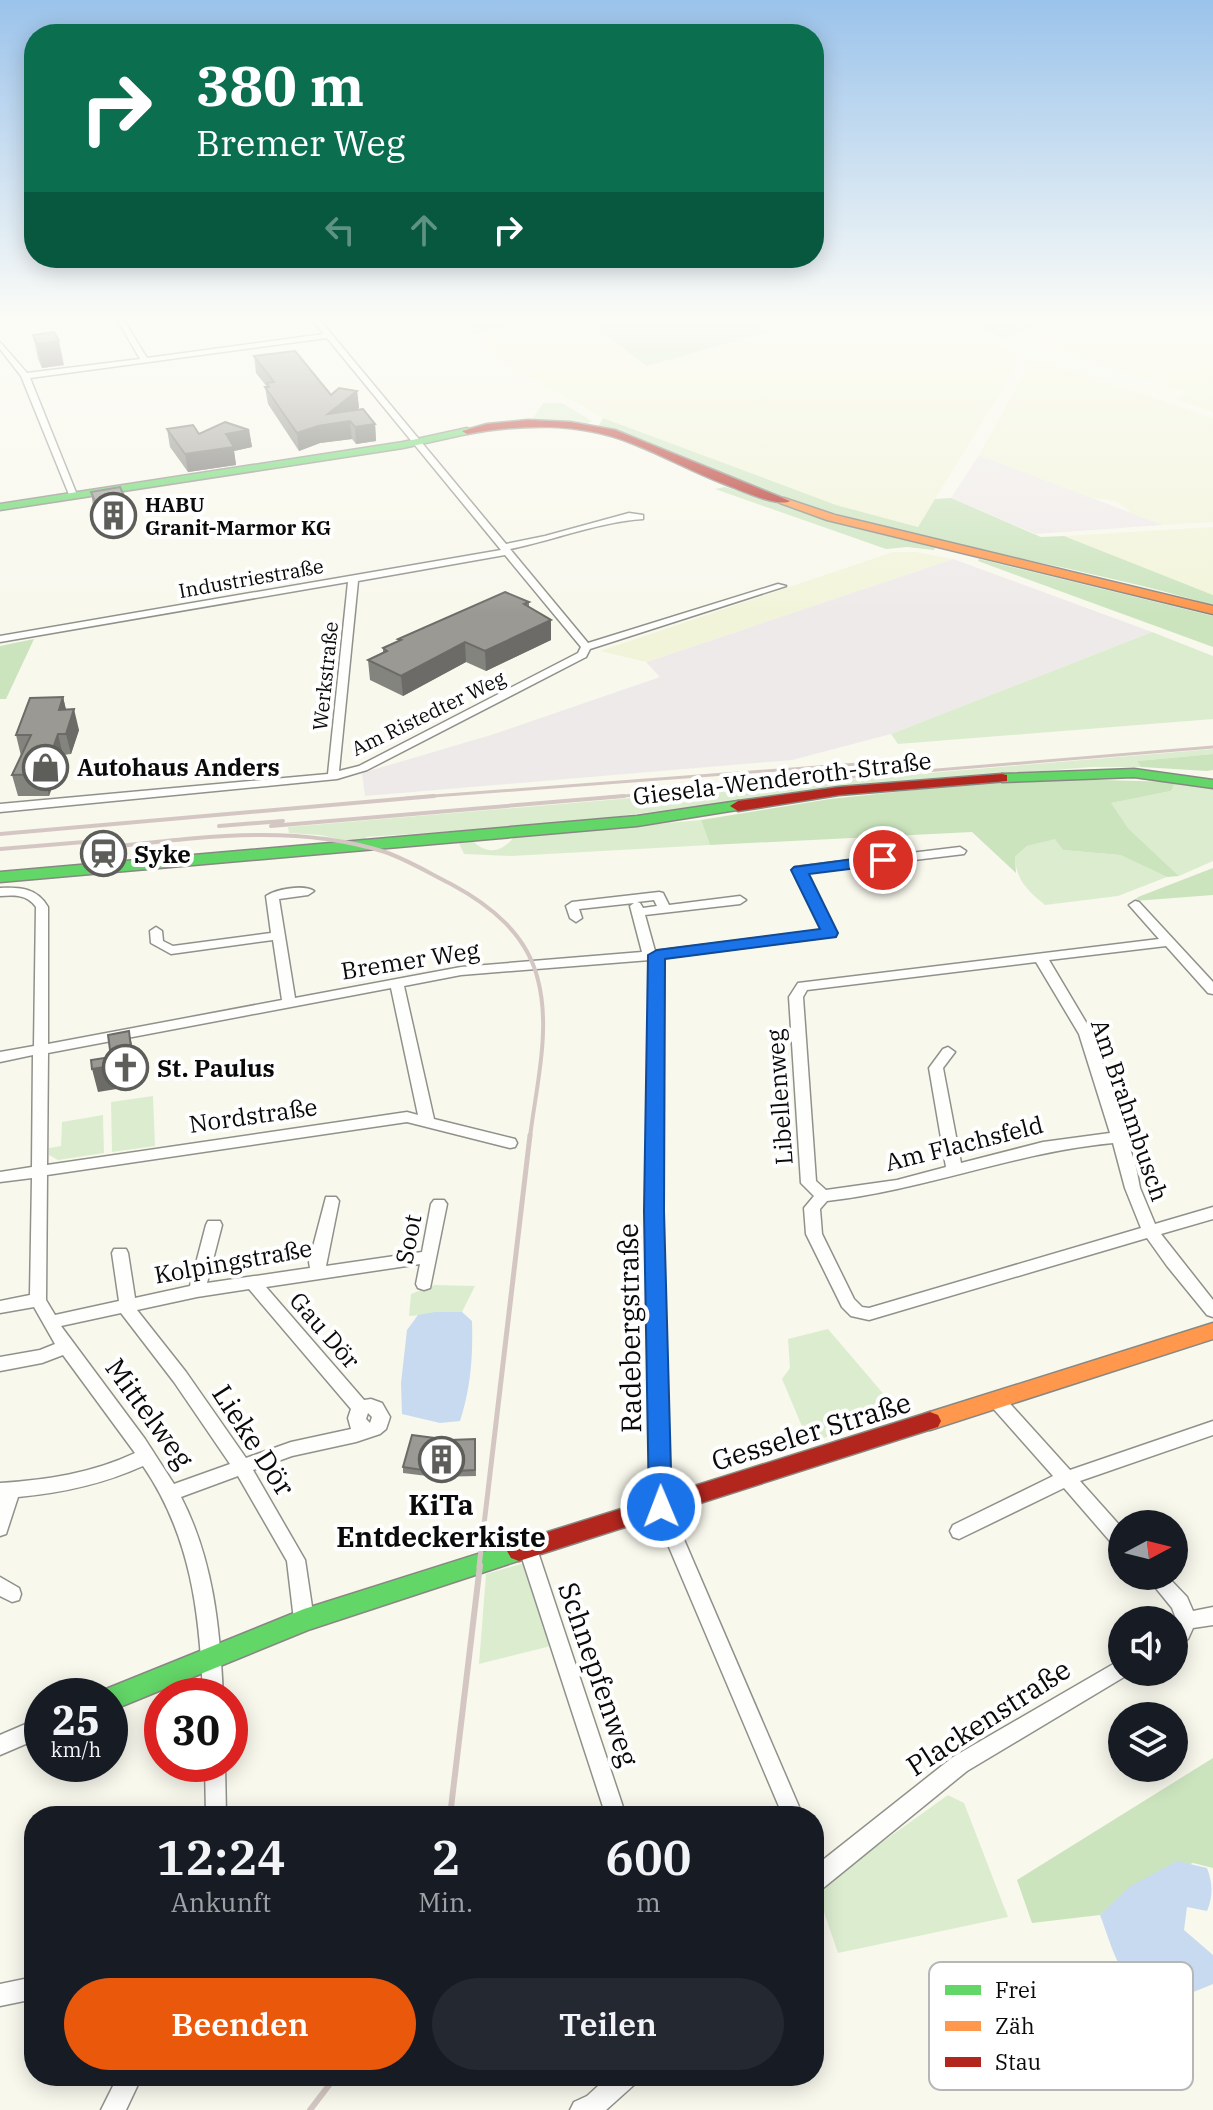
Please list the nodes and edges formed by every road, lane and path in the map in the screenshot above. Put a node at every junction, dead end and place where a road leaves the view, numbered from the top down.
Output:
1 (42, 417) edge
2 (397, 417) edge
3 (418, 442) junction
4 (73, 495) junction
5 (0, 507) edge
6 (640, 517) dead end
7 (506, 550) junction
8 (353, 579) junction
9 (781, 586) dead end
10 (1213, 610) edge
11 (0, 639) edge
12 (586, 647) junction
13 (333, 777) junction
14 (1213, 784) edge
15 (0, 808) edge
16 (960, 851) dead end
17 (0, 877) edge
18 (308, 891) dead end
19 (0, 892) edge
20 (740, 900) dead end
21 (1135, 905) dead end
22 (636, 906) junction
23 (576, 918) dead end
24 (156, 931) dead end
25 (276, 936) junction
26 (1167, 942) junction
27 (654, 956) junction
28 (1040, 957) junction
29 (397, 983) junction
30 (1213, 990) edge
31 (289, 1003) junction
32 (39, 1050) junction
33 (948, 1052) dead end
34 (0, 1057) edge
35 (427, 1121) junction
36 (1118, 1137) junction
37 (510, 1143) dead end
38 (954, 1168) junction
39 (37, 1172) junction
40 (0, 1177) edge
41 (823, 1196) junction
42 (331, 1201) dead end
43 (439, 1204) dead end
44 (1213, 1213) edge
45 (214, 1225) dead end
46 (1149, 1232) junction
47 (120, 1253) dead end
48 (427, 1257) junction
49 (319, 1271) junction
50 (253, 1283) junction
51 (424, 1284) dead end
52 (197, 1291) junction
53 (38, 1300) junction
54 (128, 1304) junction
55 (0, 1307) edge
56 (1213, 1311) edge
57 (50, 1322) junction
58 (1213, 1331) edge
59 (65, 1347) junction
60 (0, 1364) edge
61 (997, 1401) junction
62 (1213, 1428) edge
63 (145, 1457) junction
64 (242, 1467) junction
65 (1065, 1479) junction
66 (6, 1491) edge
67 (171, 1493) junction
68 (661, 1507) junction
69 (1108, 1526) edge
70 (0, 1528) edge
71 (959, 1531) dead end
72 (528, 1549) junction
73 (1168, 1590) edge
74 (1181, 1606) edge
75 (1213, 1616) edge
76 (304, 1620) junction
77 (1188, 1621) edge
78 (212, 1657) junction
79 (1108, 1676) edge
80 (213, 1678) edge
81 (128, 1692) edge
82 (24, 1735) edge
83 (0, 1745) edge
84 (215, 1782) edge
85 (216, 1806) edge
86 (613, 1806) edge
87 (789, 1806) edge
88 (824, 1868) edge
89 (24, 1990) edge
90 (0, 1995) edge
91 (125, 2086) edge
92 (616, 2086) edge
93 (591, 2108) edge
94 (113, 2110) edge

1 - 4 street
2 - 3 street
3 - 4 street
3 - 7 street
3 - 10 street
4 - 5 street
6 - 7 street, Industriestraße
7 - 8 street, Industriestraße
7 - 12 street
8 - 11 street, Industriestraße
8 - 13 street, Werkstraße
9 - 12 street, Am Ristedter Weg
12 - 13 street, Am Ristedter Weg
13 - 15 street, Am Ristedter Weg
14 - 17 street, Giesela-Wenderoth-Straße
16 - 27 street, Bremer Weg
18 - 25 street
19 - 32 street, Mittelweg
20 - 22 street
21 - 26 street
22 - 23 street
22 - 27 street, Radebergstraße
24 - 25 street
25 - 31 street
26 - 28 street
26 - 30 street
27 - 29 street, Bremer Weg
27 - 68 street, Radebergstraße
28 - 36 street, Am Brahmbusch
28 - 41 street, Libellenweg
29 - 31 street, Bremer Weg
29 - 35 street
31 - 32 street, Bremer Weg
32 - 34 street, Bremer Weg
32 - 39 street, Mittelweg
33 - 38 street
35 - 37 street, Nordstraße
35 - 39 street, Nordstraße
36 - 38 street, Am Flachsfeld
36 - 46 street, Am Brahmbusch
38 - 41 street, Am Flachsfeld
39 - 40 street, Nordstraße
39 - 53 street, Mittelweg
41 - 46 street
42 - 49 street
43 - 48 street, Soot
44 - 46 street
45 - 52 street
46 - 56 street, Am Brahmbusch
47 - 54 street
48 - 49 street, Kolpingstraße
48 - 51 street, Soot
49 - 50 street, Kolpingstraße
50 - 52 street, Kolpingstraße
50 - 64 street, Gau Dör
52 - 54 street, Kolpingstraße
53 - 55 street
53 - 57 street, Mittelweg
54 - 57 street, Kolpingstraße
54 - 64 street, Lieke Dör
57 - 59 street, Mittelweg
58 - 61 street, Gesseler Straße
59 - 60 street
59 - 63 street, Mittelweg
61 - 65 street
61 - 68 street, Gesseler Straße
62 - 65 street
63 - 66 street
63 - 67 street, Mittelweg
64 - 67 street
64 - 76 street, Lieke Dör
65 - 69 street
65 - 71 street
66 - 70 street
67 - 78 street, Mittelweg
68 - 72 street, Gesseler Straße
68 - 87 street, Radebergstraße
72 - 76 street, Gesseler Straße
72 - 86 street, Schnepfenweg
73 - 74 street
75 - 77 street
76 - 78 street, Gesseler Straße
78 - 80 street, Mittelweg
78 - 81 street, Gesseler Straße
79 - 88 street, Plackenstraße
82 - 83 street
84 - 85 street
89 - 90 street
91 - 94 street
92 - 93 street

